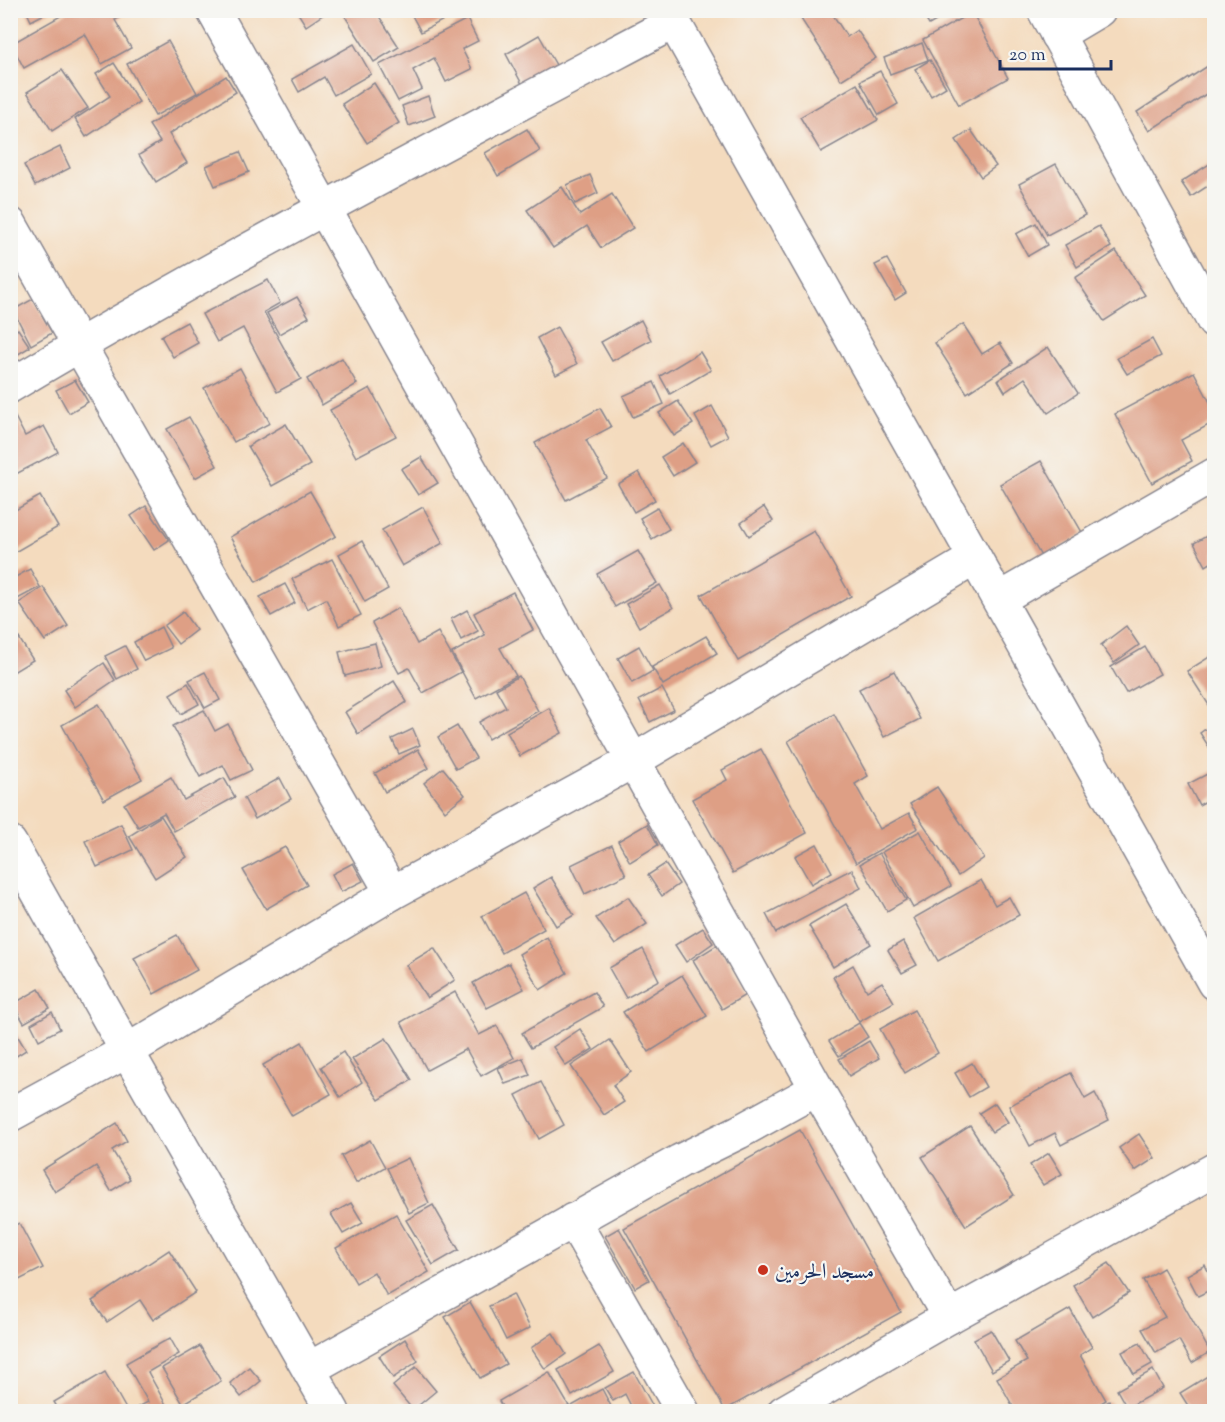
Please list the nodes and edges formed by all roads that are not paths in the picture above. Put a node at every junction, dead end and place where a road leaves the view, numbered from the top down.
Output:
1 (213, 10) edge
2 (1099, 10) edge
3 (670, 16) edge
4 (1050, 23) edge
5 (325, 207) junction
6 (10, 224) edge
7 (1215, 322) edge
8 (78, 346) junction
9 (10, 386) edge
10 (1215, 475) edge
11 (975, 558) junction
12 (999, 599) junction
13 (633, 761) junction
14 (10, 843) edge
15 (392, 893) junction
16 (1215, 983) edge
17 (126, 1051) junction
18 (817, 1089) junction
19 (10, 1115) edge
20 (1215, 1170) edge
21 (573, 1220) junction
22 (949, 1317) junction
23 (309, 1369) junction
24 (333, 1412) edge
25 (683, 1412) edge
26 (784, 1412) edge

1 - 5 street
2 - 4 street
3 - 5 street
3 - 11 street
4 - 7 street
5 - 8 street
5 - 13 street
6 - 8 street
8 - 9 street
8 - 15 street
10 - 12 street
11 - 12 street
11 - 13 street
12 - 16 street
13 - 15 street
13 - 18 street
14 - 17 street
15 - 17 street
17 - 19 street
17 - 23 street
18 - 21 street
18 - 22 street
20 - 22 street
21 - 23 street
21 - 25 street
22 - 26 street
23 - 24 street

